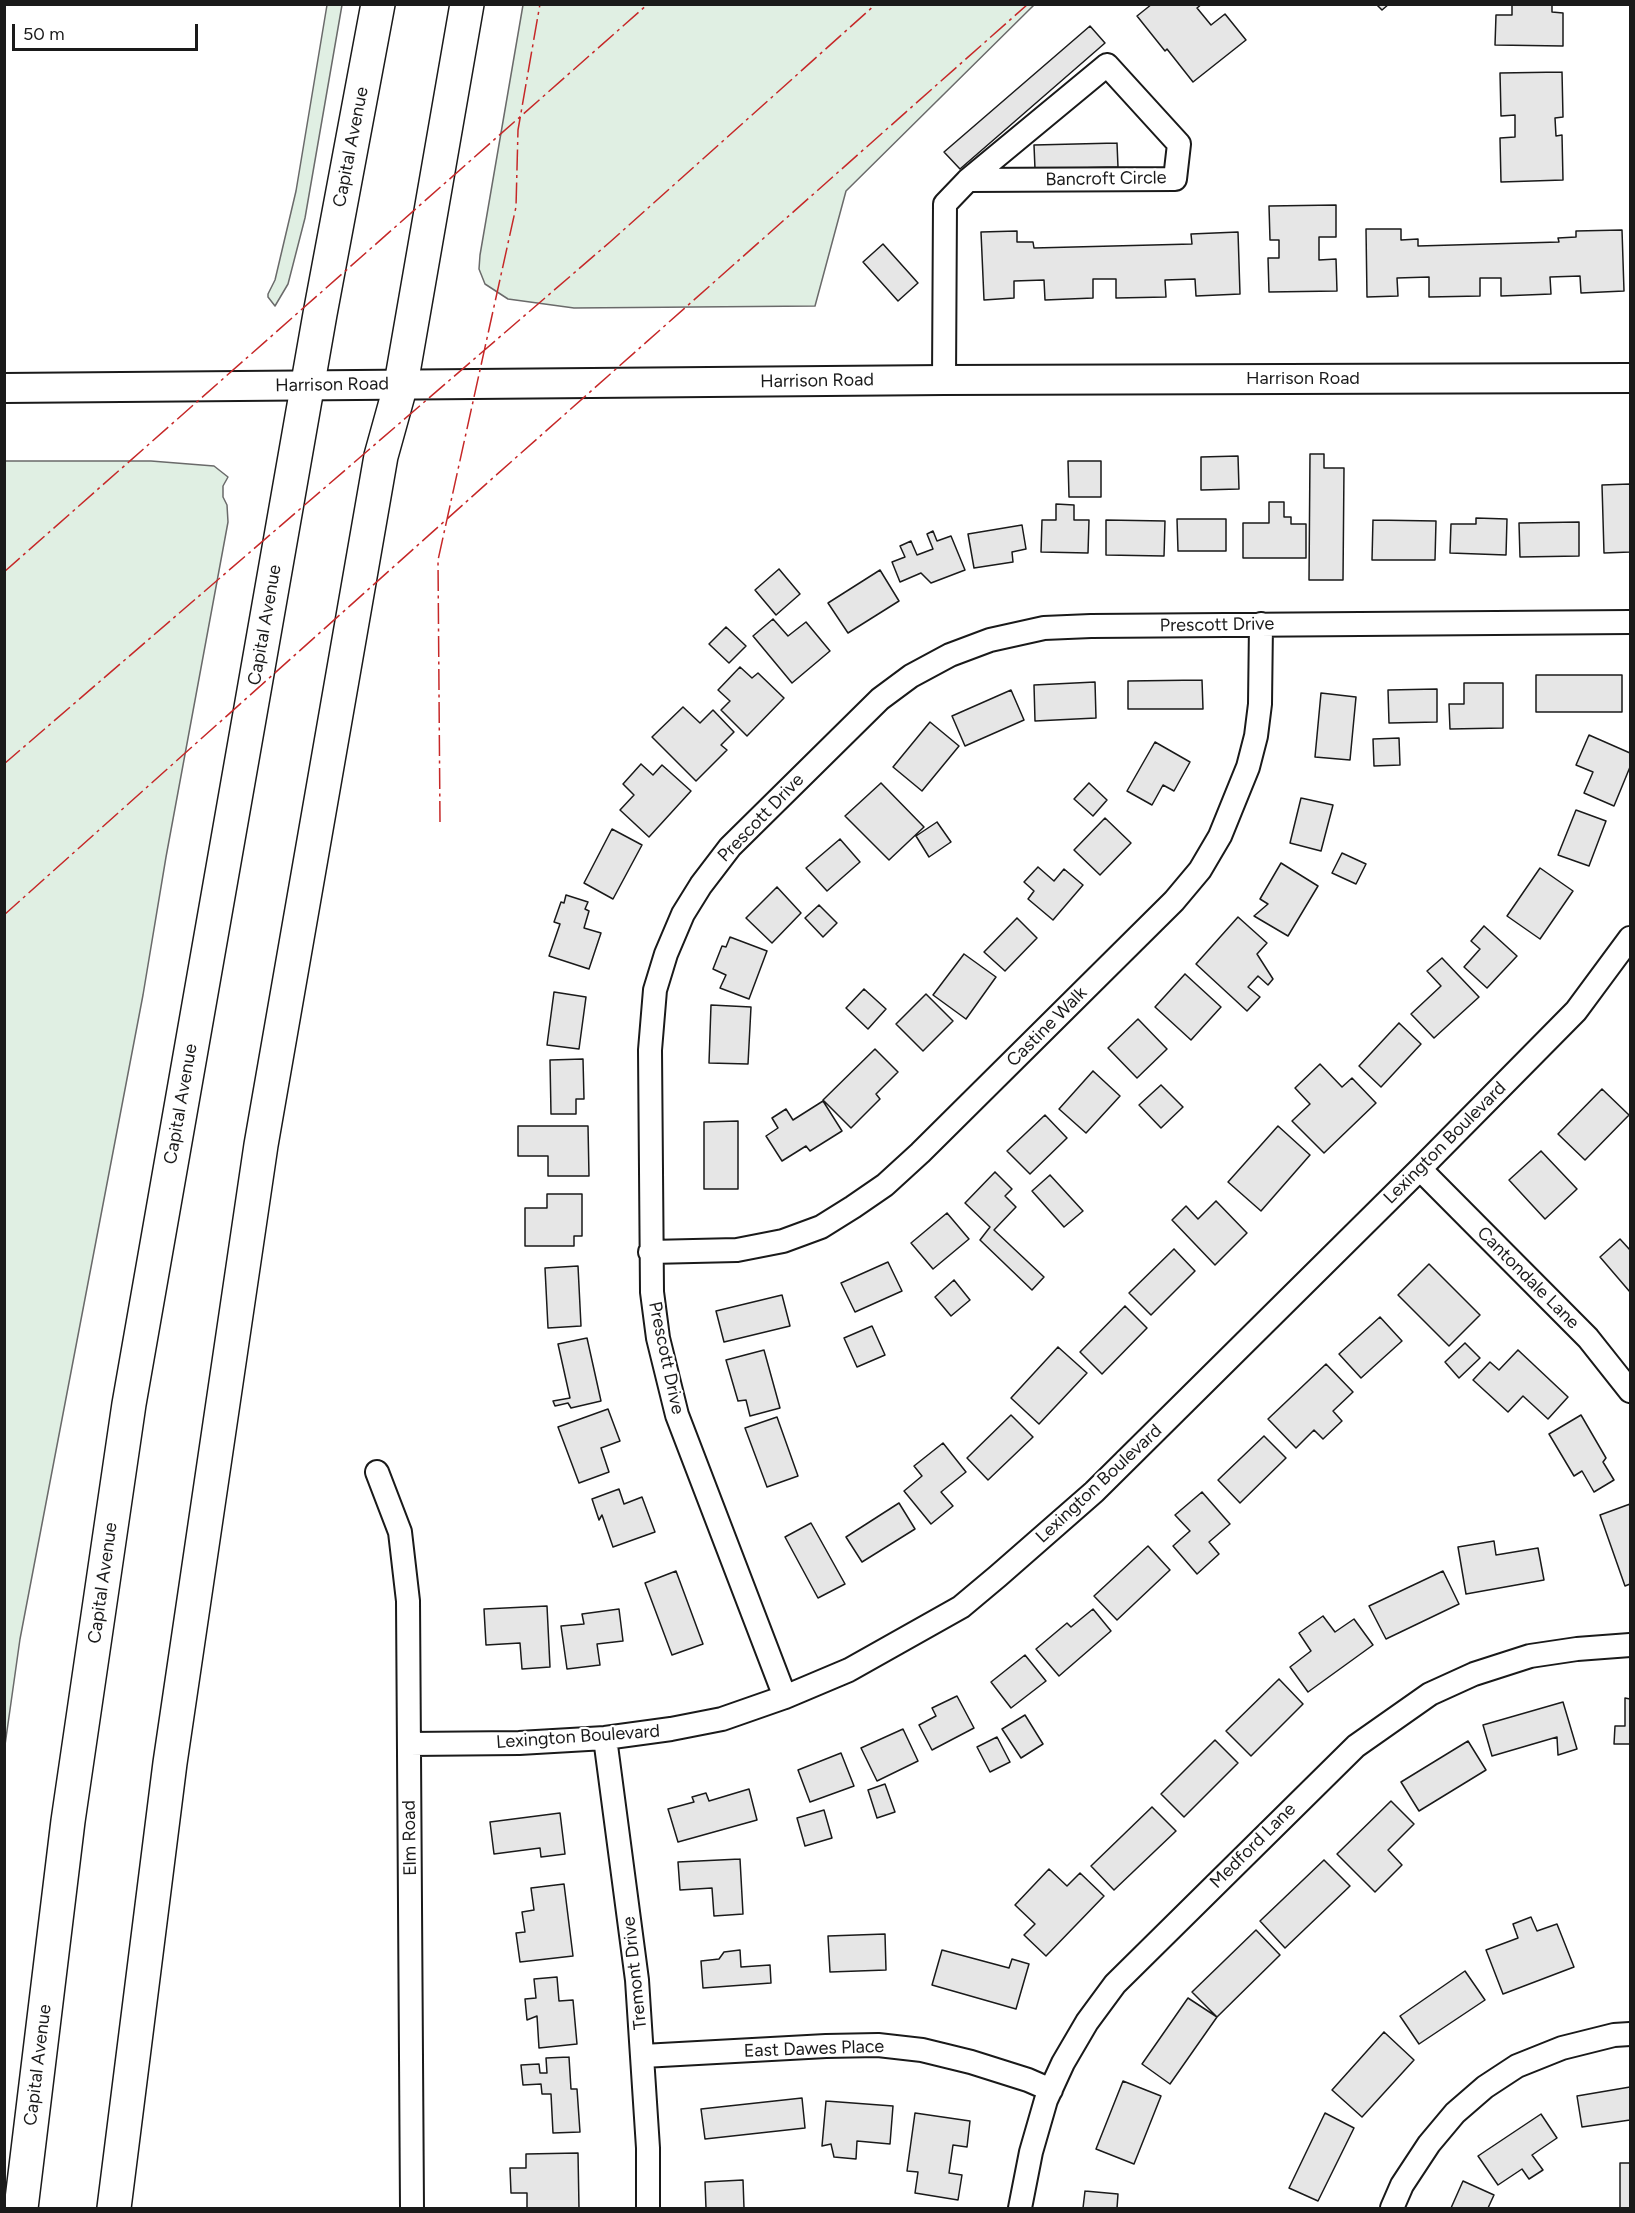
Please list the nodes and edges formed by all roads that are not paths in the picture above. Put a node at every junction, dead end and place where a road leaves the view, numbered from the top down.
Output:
1 (378, 4) edge
2 (467, 4) edge
3 (968, 180) junction
4 (1630, 378) edge
5 (944, 380) junction
6 (401, 384) junction
7 (308, 385) junction
8 (4, 388) edge
9 (1630, 622) edge
10 (1261, 624) junction
11 (1629, 942) edge
12 (1420, 1169) junction
13 (650, 1251) junction
14 (1630, 1391) edge
15 (377, 1472) dead end
16 (1630, 1645) edge
17 (785, 1697) junction
18 (605, 1738) junction
19 (409, 1744) junction
20 (1630, 2034) edge
21 (643, 2056) junction
22 (1051, 2090) junction
23 (21, 2208) edge
24 (114, 2208) edge
25 (412, 2208) edge
26 (648, 2208) edge
27 (1020, 2208) edge
28 (1392, 2208) edge

1 - 7 highway, Capital Avenue
2 - 6 highway
3 - 3 street, Bancroft Circle
3 - 5 street, Bancroft Circle
4 - 5 street, Harrison Road
5 - 6 street, Harrison Road
6 - 7 street, Harrison Road
6 - 24 highway
7 - 8 street, Harrison Road
7 - 23 highway, Capital Avenue
9 - 10 street, Prescott Drive
10 - 13 street, Castine Walk
10 - 13 street, Prescott Drive
11 - 12 street, Lexington Boulevard
12 - 14 street, Cantondale Lane
12 - 17 street, Lexington Boulevard
13 - 17 street, Prescott Drive
15 - 19 street, Elm Road
16 - 22 street, Medford Lane
17 - 18 street, Lexington Boulevard
18 - 19 street, Lexington Boulevard
18 - 21 street, Tremont Drive
19 - 25 street, Elm Road
20 - 28 street
21 - 22 street, East Dawes Place
21 - 26 street, Tremont Drive
22 - 27 street, Medford Lane

